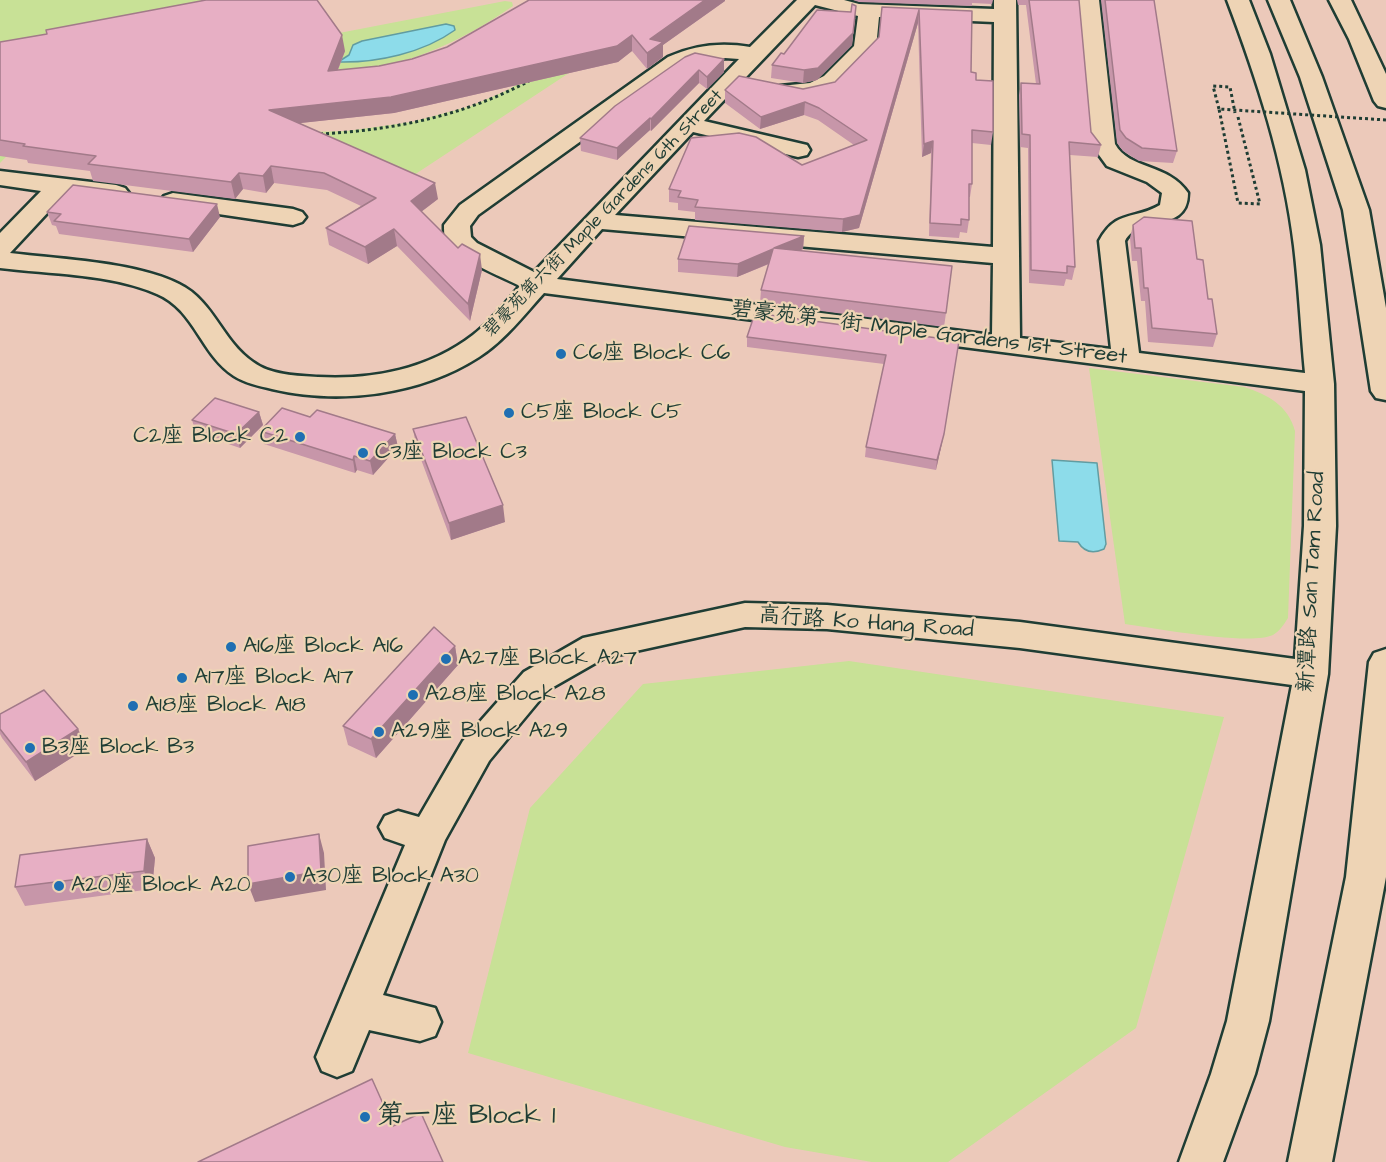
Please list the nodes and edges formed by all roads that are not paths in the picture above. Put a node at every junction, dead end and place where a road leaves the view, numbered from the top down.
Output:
1 (809, 0) edge
2 (819, 0) edge
3 (1088, 0) edge
4 (1238, 0) edge
5 (1279, 0) edge
6 (1340, 0) edge
7 (1005, 8) edge
8 (869, 10) junction
9 (761, 50) junction
10 (752, 82) junction
11 (1386, 101) edge
12 (689, 124) junction
13 (798, 150) dead end
14 (2, 178) dead end
15 (60, 185) junction
16 (294, 217) dead end
17 (595, 221) junction
18 (0, 248) edge
19 (1005, 256) junction
20 (0, 260) edge
21 (537, 284) junction
22 (1006, 345) junction
23 (1126, 360) junction
24 (1320, 384) junction
25 (1386, 391) edge
26 (1386, 662) edge
27 (1311, 674) junction
28 (356, 1008) junction
29 (420, 1022) dead end
30 (337, 1057) dead end
31 (1201, 1162) edge
32 (1310, 1162) edge

1 - 9 main road, 碧豪苑第六街 Maple Gardens 6th Street
2 - 8 main road
3 - 23 main road
4 - 24 main road, 新潭路 San Tam Road
5 - 25 main road
6 - 11 main road
7 - 8 main road
7 - 19 main road
8 - 10 main road
9 - 10 main road, 碧豪苑第六街 Maple Gardens 6th Street
9 - 21 main road
10 - 12 main road, 碧豪苑第六街 Maple Gardens 6th Street
12 - 13 main road
12 - 17 main road, 碧豪苑第六街 Maple Gardens 6th Street
14 - 15 main road
15 - 16 main road
15 - 18 main road
17 - 19 main road
17 - 21 main road, 碧豪苑第六街 Maple Gardens 6th Street
19 - 22 main road
20 - 21 main road, 碧豪苑第六街 Maple Gardens 6th Street
21 - 22 main road, 碧豪苑第一街 Maple Gardens 1st Street
22 - 23 main road, 碧豪苑第一街 Maple Gardens 1st Street
23 - 24 main road, 碧豪苑第一街 Maple Gardens 1st Street
24 - 27 main road, 新潭路 San Tam Road
26 - 32 main road
27 - 28 main road, 高行路 Ko Hang Road
27 - 31 main road, 新潭路 San Tam Road
28 - 29 main road
28 - 30 main road, 高行路 Ko Hang Road

